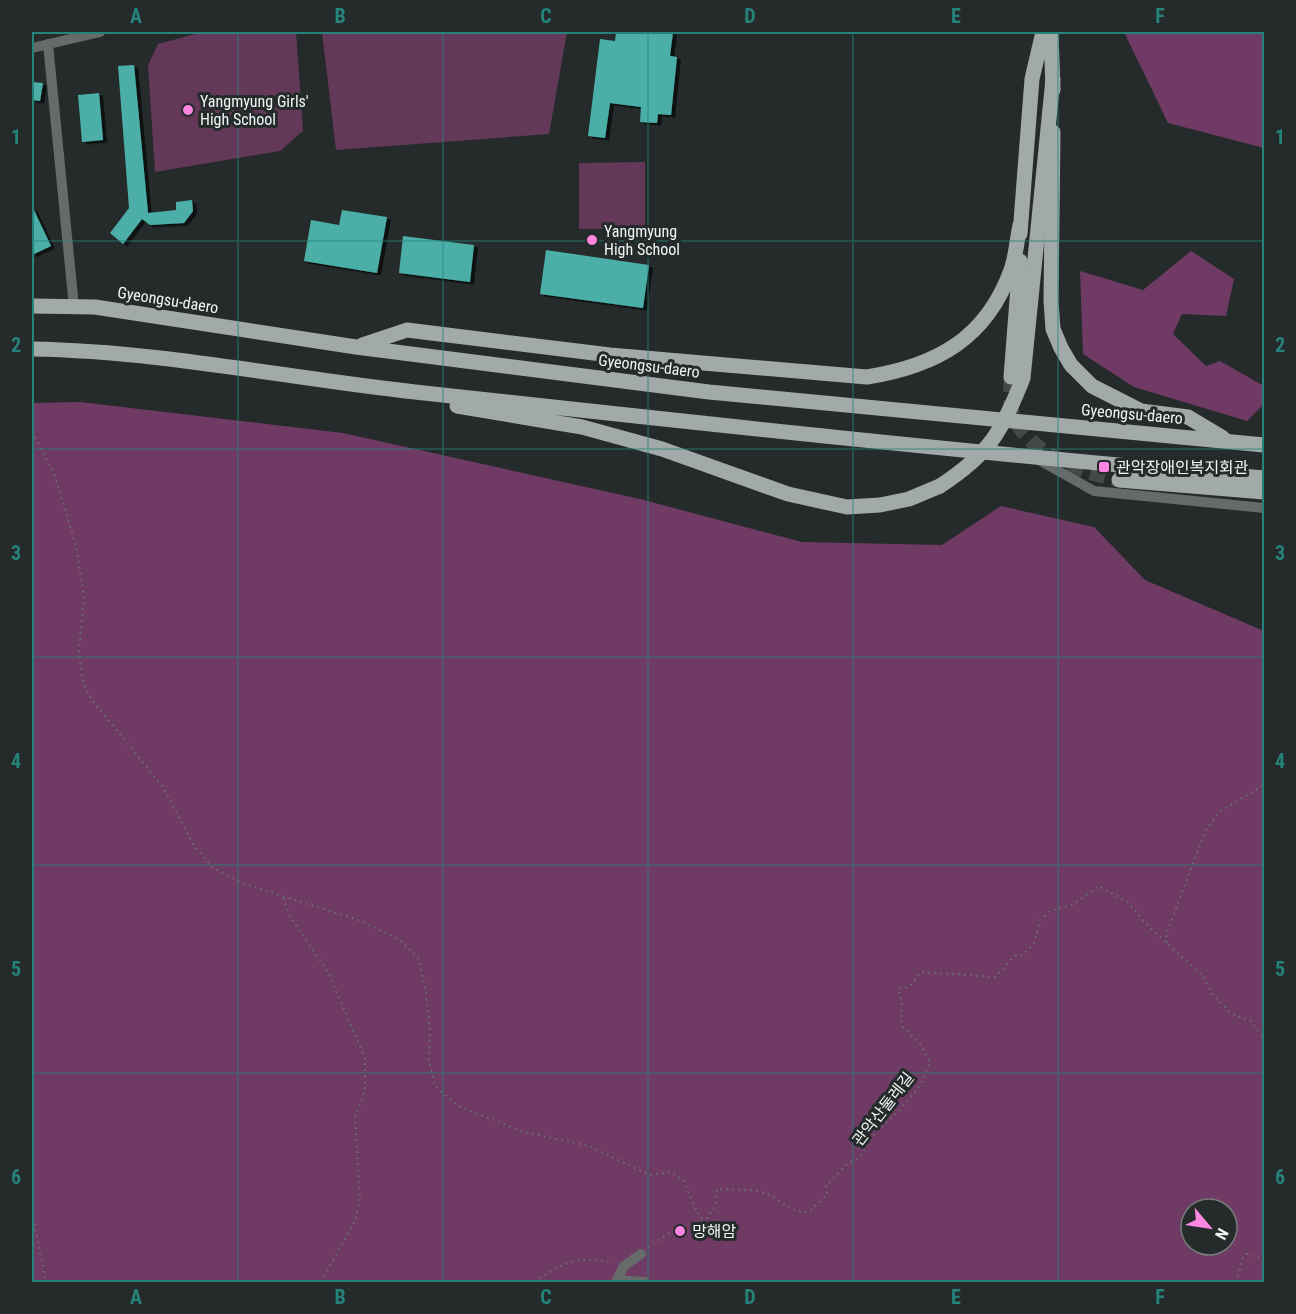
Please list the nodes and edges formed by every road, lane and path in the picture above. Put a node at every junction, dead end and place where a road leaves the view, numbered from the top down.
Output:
1 (100, 32) edge
2 (1043, 32) edge
3 (1051, 32) edge
4 (48, 44) junction
5 (32, 48) edge
6 (1053, 79) junction
7 (1020, 225) junction
8 (32, 306) edge
9 (74, 307) junction
10 (356, 347) junction
11 (32, 348) edge
12 (1011, 377) tunnel mouth
13 (351, 385) junction
14 (32, 432) edge
15 (1229, 441) junction
16 (1264, 445) edge
17 (1036, 459) junction
18 (1264, 478) edge
19 (1119, 480) tunnel mouth
20 (1264, 492) edge
21 (1264, 508) edge
22 (1264, 785) edge
23 (283, 898) junction
24 (1167, 943) junction
25 (1264, 1039) edge
26 (32, 1212) edge
27 (707, 1218) junction
28 (643, 1252) joint
29 (1264, 1256) edge
30 (624, 1266) junction
31 (46, 1282) edge
32 (321, 1282) edge
33 (535, 1282) edge
34 (645, 1282) edge
35 (1236, 1282) edge

1 - 4 street
2 - 7 main road
3 - 6 main road
4 - 5 street
4 - 9 street
6 - 13 main road, bridge
6 - 15 main road, bridge
7 - 10 main road
7 - 12 main road
8 - 9 main road, Gyeongsu-daero
9 - 10 main road, Gyeongsu-daero
10 - 15 main road, Gyeongsu-daero
11 - 13 main road
13 - 17 main road
14 - 23 path
15 - 16 main road, Gyeongsu-daero
17 - 18 main road
17 - 21 street
19 - 20 main road
22 - 24 path
23 - 27 path
23 - 32 path
24 - 25 path, 관악산둘레길
24 - 27 path, 관악산둘레길
26 - 31 path
27 - 28 path
28 - 30 street
29 - 35 path
30 - 33 path
30 - 34 street

